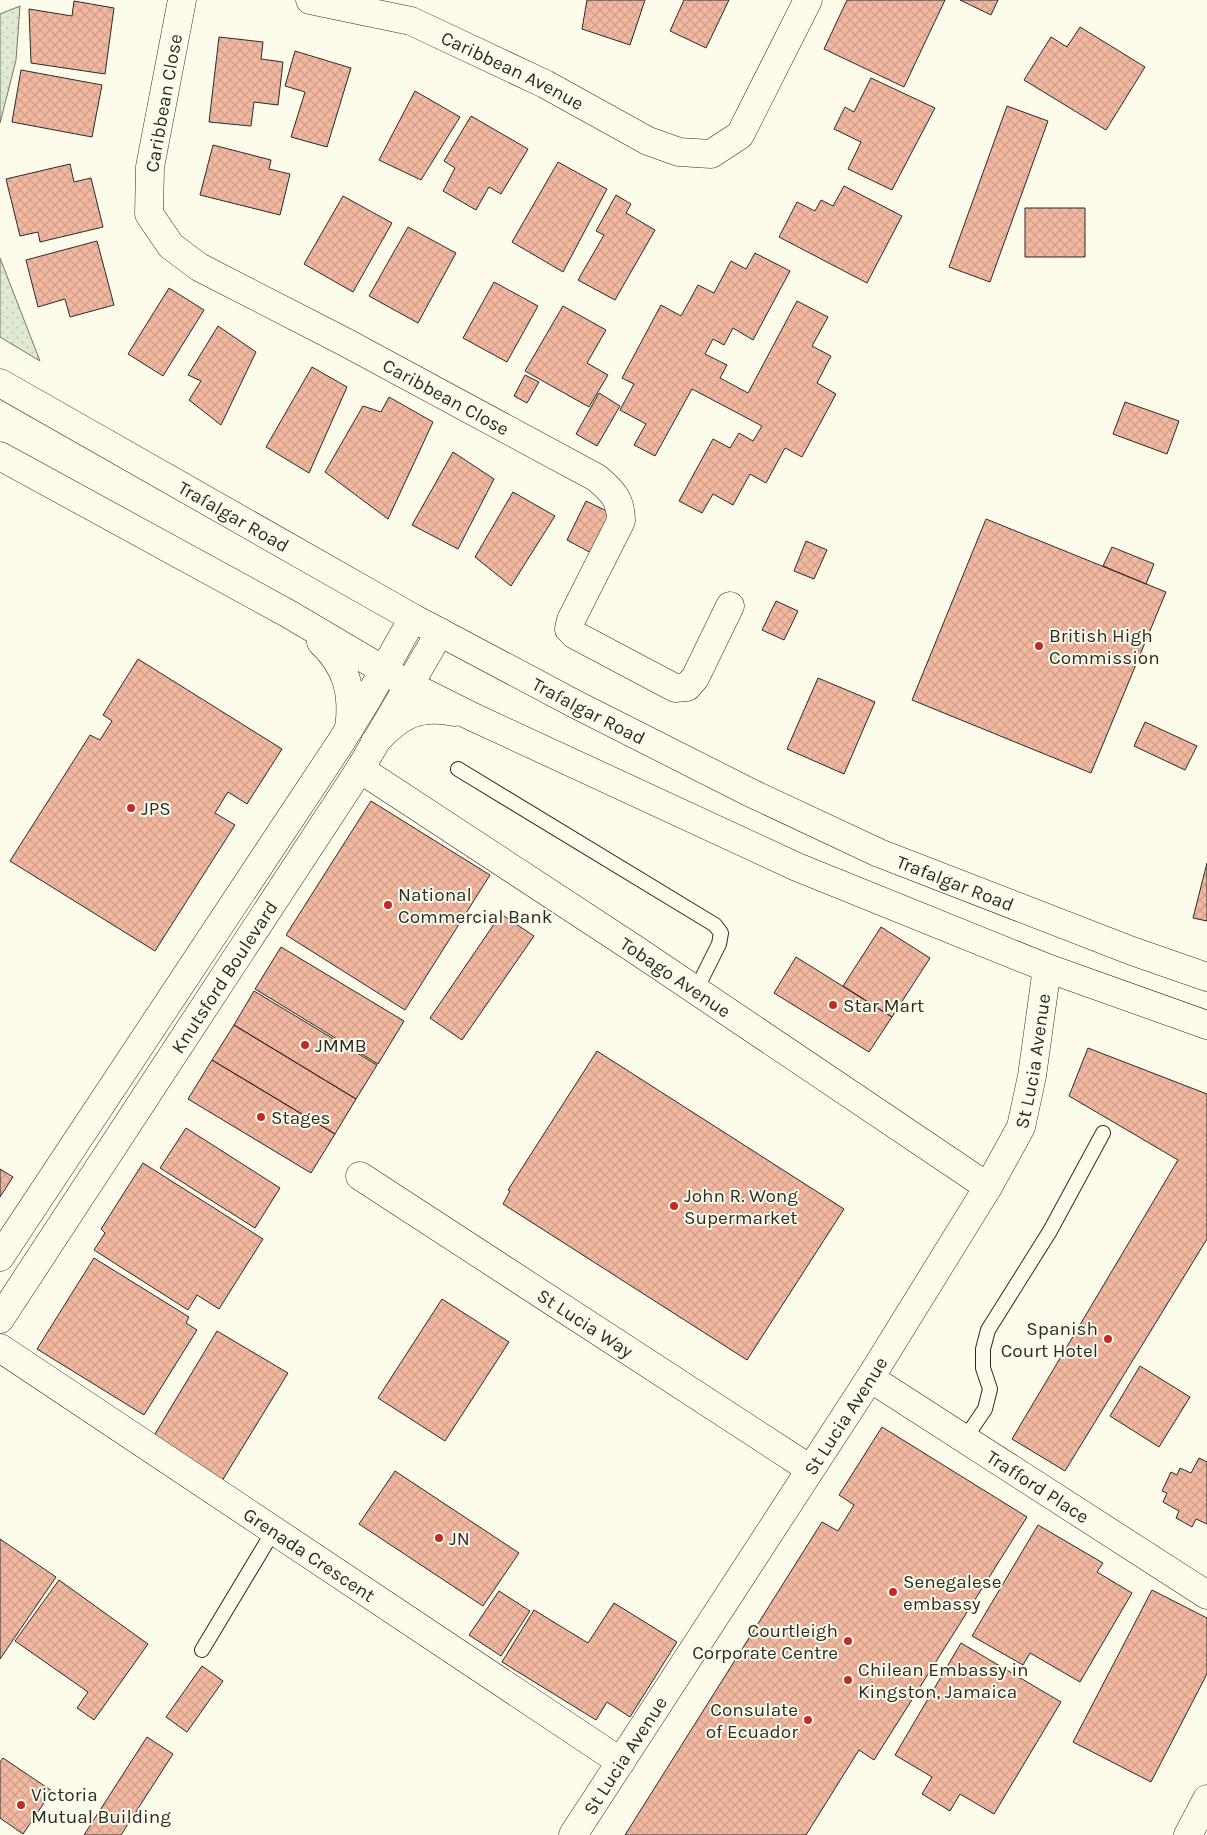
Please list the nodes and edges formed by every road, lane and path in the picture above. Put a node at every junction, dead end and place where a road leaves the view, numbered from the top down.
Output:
1 (182, 0) edge
2 (310, 0) edge
3 (808, 0) edge
4 (0, 383) edge
5 (0, 456) edge
6 (730, 606) dead end
7 (287, 613) junction
8 (413, 618) junction
9 (440, 632) junction
10 (384, 670) junction
11 (409, 684) junction
12 (473, 716) junction
13 (349, 728) junction
14 (375, 742) junction
15 (360, 768) junction
16 (458, 769) dead end
17 (1046, 968) junction
18 (1207, 977) edge
19 (696, 990) junction
20 (1207, 1025) edge
21 (1104, 1133) dead end
22 (360, 1176) dead end
23 (988, 1187) junction
24 (0, 1257) edge
25 (0, 1319) edge
26 (0, 1348) edge
27 (870, 1378) junction
28 (964, 1440) junction
29 (810, 1469) junction
30 (274, 1530) junction
31 (1207, 1595) edge
32 (202, 1650) dead end
33 (621, 1762) junction
34 (1207, 1798) edge
35 (574, 1835) edge
36 (1188, 1835) edge

1 - 6 street, Caribbean Close
2 - 3 street, Caribbean Avenue
4 - 8 street, Trafalgar Road
5 - 7 street
7 - 10 street
7 - 13 street
8 - 9 street, Trafalgar Road
8 - 10 street, Knutsford Boulevard
9 - 11 street, Knutsford Boulevard
9 - 18 street, Trafalgar Road
10 - 11 street
10 - 13 street, Knutsford Boulevard
11 - 12 street
11 - 14 street, Knutsford Boulevard
12 - 14 street
12 - 17 street
13 - 24 street, Knutsford Boulevard
14 - 15 street, Knutsford Boulevard
15 - 19 street, Tobago Avenue
15 - 25 street, Knutsford Boulevard
16 - 19 lane
17 - 20 street
17 - 23 street, St Lucia Avenue
19 - 23 street, Tobago Avenue
21 - 28 lane
22 - 29 street, St Lucia Way
23 - 27 street, St Lucia Avenue
26 - 30 street, Grenada Crescent
27 - 28 street, Trafford Place
27 - 29 street, St Lucia Avenue
28 - 31 street, Trafford Place
29 - 33 street, St Lucia Avenue
30 - 32 lane
30 - 33 street, Grenada Crescent
33 - 35 street, St Lucia Avenue
34 - 36 street

